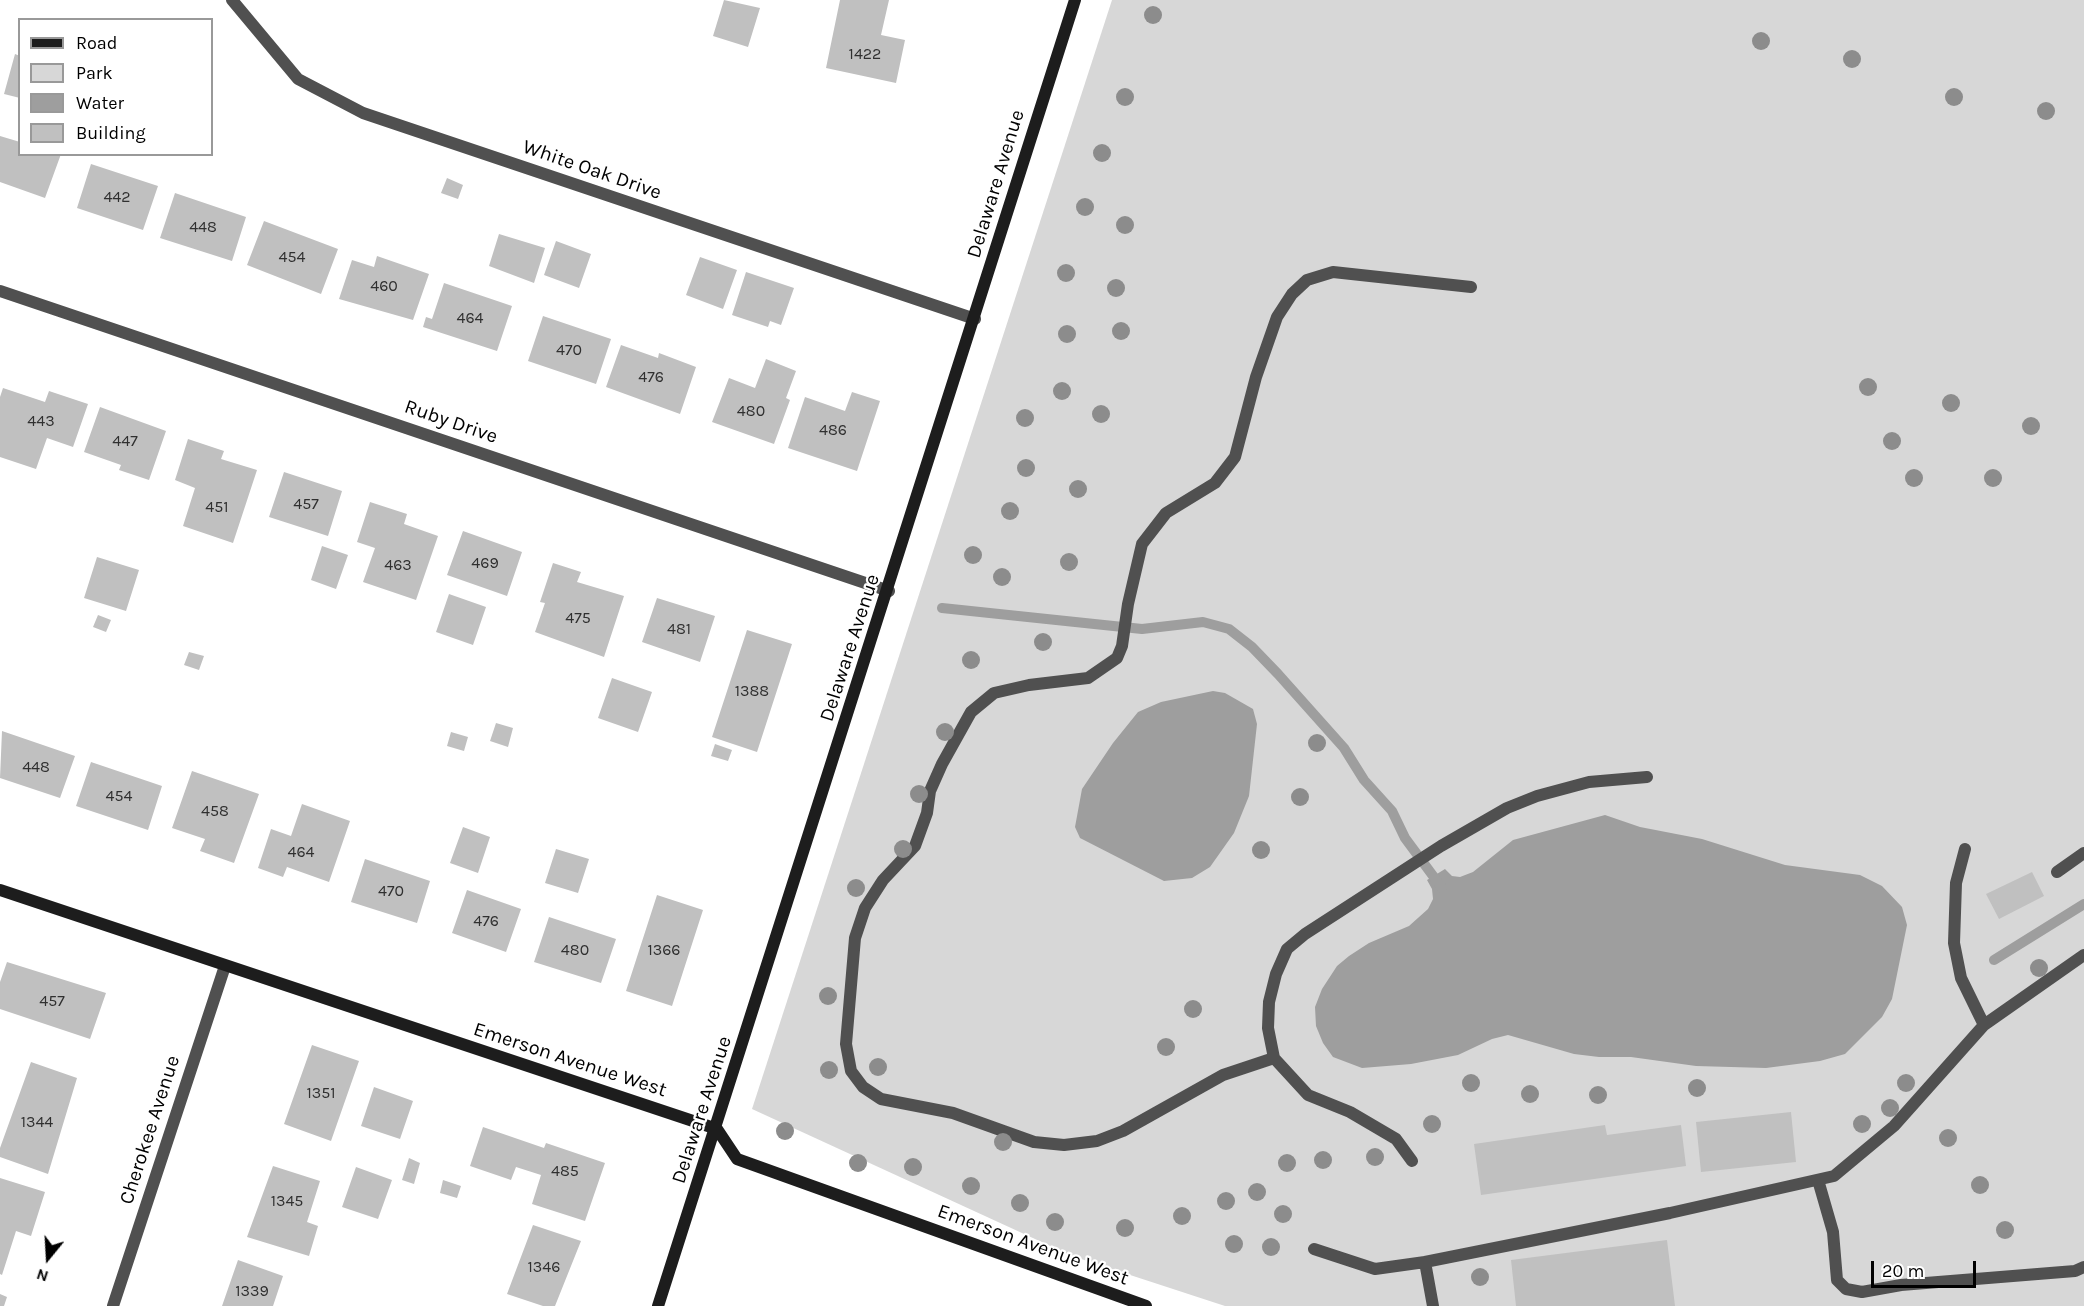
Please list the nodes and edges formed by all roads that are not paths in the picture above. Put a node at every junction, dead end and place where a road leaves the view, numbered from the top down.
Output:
1 (232, 0) edge
2 (1075, 0) edge
3 (1472, 286) dead end
4 (0, 291) edge
5 (975, 319) junction
6 (889, 591) junction
7 (1647, 777) dead end
8 (1965, 849) dead end
9 (2084, 853) edge
10 (2057, 872) dead end
11 (0, 890) edge
12 (2084, 955) edge
13 (225, 966) junction
14 (1984, 1025) junction
15 (1274, 1058) junction
16 (717, 1129) junction
17 (1412, 1161) dead end
18 (1818, 1179) junction
19 (1314, 1249) dead end
20 (1425, 1262) junction
21 (2084, 1267) edge
22 (113, 1306) edge
23 (658, 1306) edge
24 (1146, 1306) edge
25 (1433, 1306) edge

1 - 5 street, White Oak Drive
2 - 5 street, Delaware Avenue
3 - 15 street
4 - 6 street, Ruby Drive
5 - 6 street, Delaware Avenue
6 - 16 street, Delaware Avenue
7 - 15 street
8 - 14 street
9 - 10 street
11 - 13 street, Emerson Avenue West
12 - 14 street
13 - 16 street, Emerson Avenue West
13 - 22 street, Cherokee Avenue
14 - 18 street
15 - 17 street
16 - 23 street, Delaware Avenue
16 - 24 street, Emerson Avenue West
18 - 20 street
18 - 21 street
19 - 20 street
20 - 25 street

